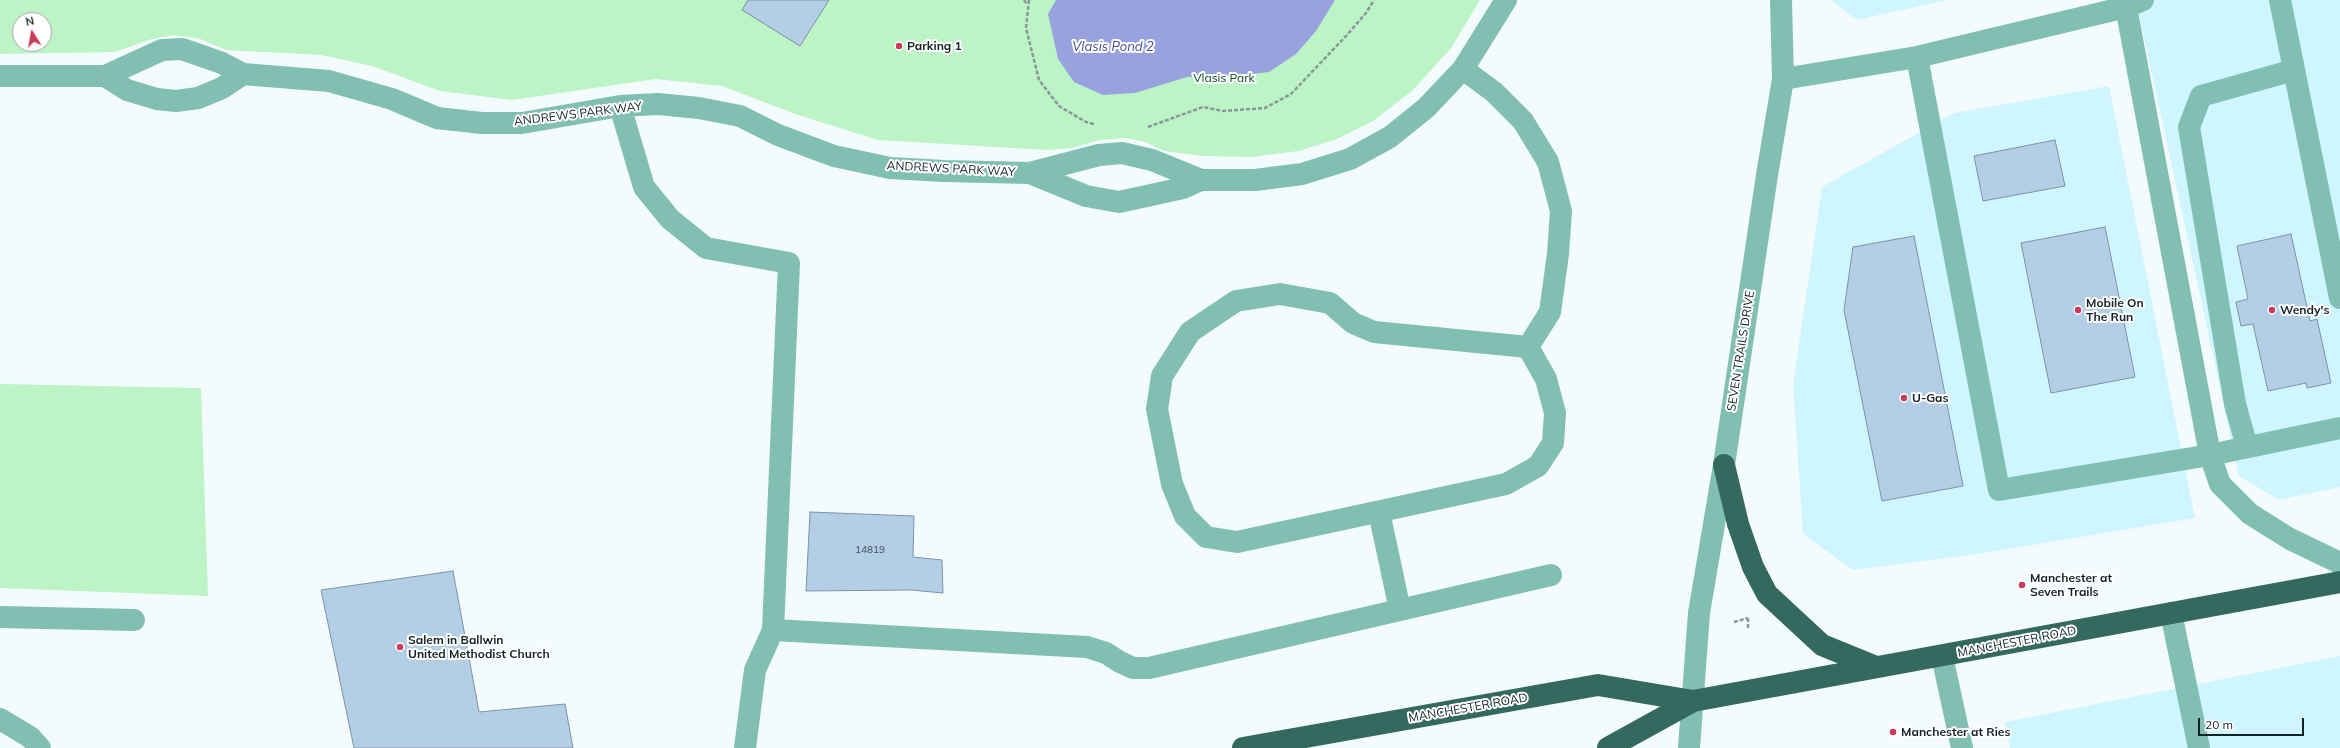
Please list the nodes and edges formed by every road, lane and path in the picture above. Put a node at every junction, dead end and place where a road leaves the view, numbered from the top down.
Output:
1 (1024, 0) edge
2 (1029, 0) edge
3 (1374, 0) edge
4 (1506, 0) edge
5 (1781, 0) edge
6 (2280, 0) edge
7 (1027, 4) junction
8 (2134, 4) edge
9 (1917, 57) junction
10 (1463, 69) junction
11 (2294, 70) junction
12 (244, 74) junction
13 (0, 76) edge
14 (105, 76) junction
15 (1784, 79) junction
16 (620, 106) junction
17 (1100, 126) dead end
18 (1146, 128) dead end
19 (1030, 173) junction
20 (1201, 180) junction
21 (2340, 298) edge
22 (1528, 347) junction
23 (2340, 428) edge
24 (2247, 448) junction
25 (2210, 455) junction
26 (1724, 465) junction
27 (1379, 512) junction
28 (2340, 563) edge
29 (1551, 575) dead end
30 (2340, 582) edge
31 (1400, 610) junction
32 (2171, 613) junction
33 (0, 616) edge
34 (134, 620) dead end
35 (1734, 622) dead end
36 (773, 630) junction
37 (1748, 630) dead end
38 (1942, 656) junction
39 (1876, 667) junction
40 (1693, 701) junction
41 (0, 719) edge
42 (40, 748) edge
43 (745, 748) edge
44 (1243, 748) edge
45 (1608, 748) edge
46 (1689, 748) edge
47 (1962, 748) edge
48 (2199, 748) edge

1 - 7 path
2 - 7 path
3 - 18 path
4 - 10 street, ANDREWS PARK WAY
5 - 15 street, SEVEN TRAILS DRIVE
6 - 11 street
7 - 17 path
8 - 9 street
8 - 25 street
9 - 15 street
9 - 25 street
10 - 20 street, ANDREWS PARK WAY
10 - 22 street
11 - 21 street
11 - 24 street
12 - 14 street, ANDREWS PARK WAY
12 - 14 street
12 - 16 street, ANDREWS PARK WAY
13 - 14 street, ANDREWS PARK WAY
15 - 26 street, SEVEN TRAILS DRIVE
16 - 19 street, ANDREWS PARK WAY
16 - 36 street
19 - 20 street, ANDREWS PARK WAY
19 - 20 street, ANDREWS PARK WAY
22 - 27 street
22 - 27 street
23 - 24 street
24 - 25 street
25 - 28 street
26 - 39 highway
26 - 40 street, SEVEN TRAILS DRIVE
27 - 31 street
29 - 31 street
30 - 32 highway, MANCHESTER ROAD
31 - 36 street
32 - 38 highway, MANCHESTER ROAD
32 - 48 street
33 - 34 street
35 - 37 path
36 - 43 street
38 - 39 highway, MANCHESTER ROAD
38 - 47 street
39 - 40 highway, MANCHESTER ROAD
40 - 44 highway, MANCHESTER ROAD
40 - 45 highway, MANCHESTER ROAD
40 - 46 street, SEVEN TRAILS DRIVE
41 - 42 street

